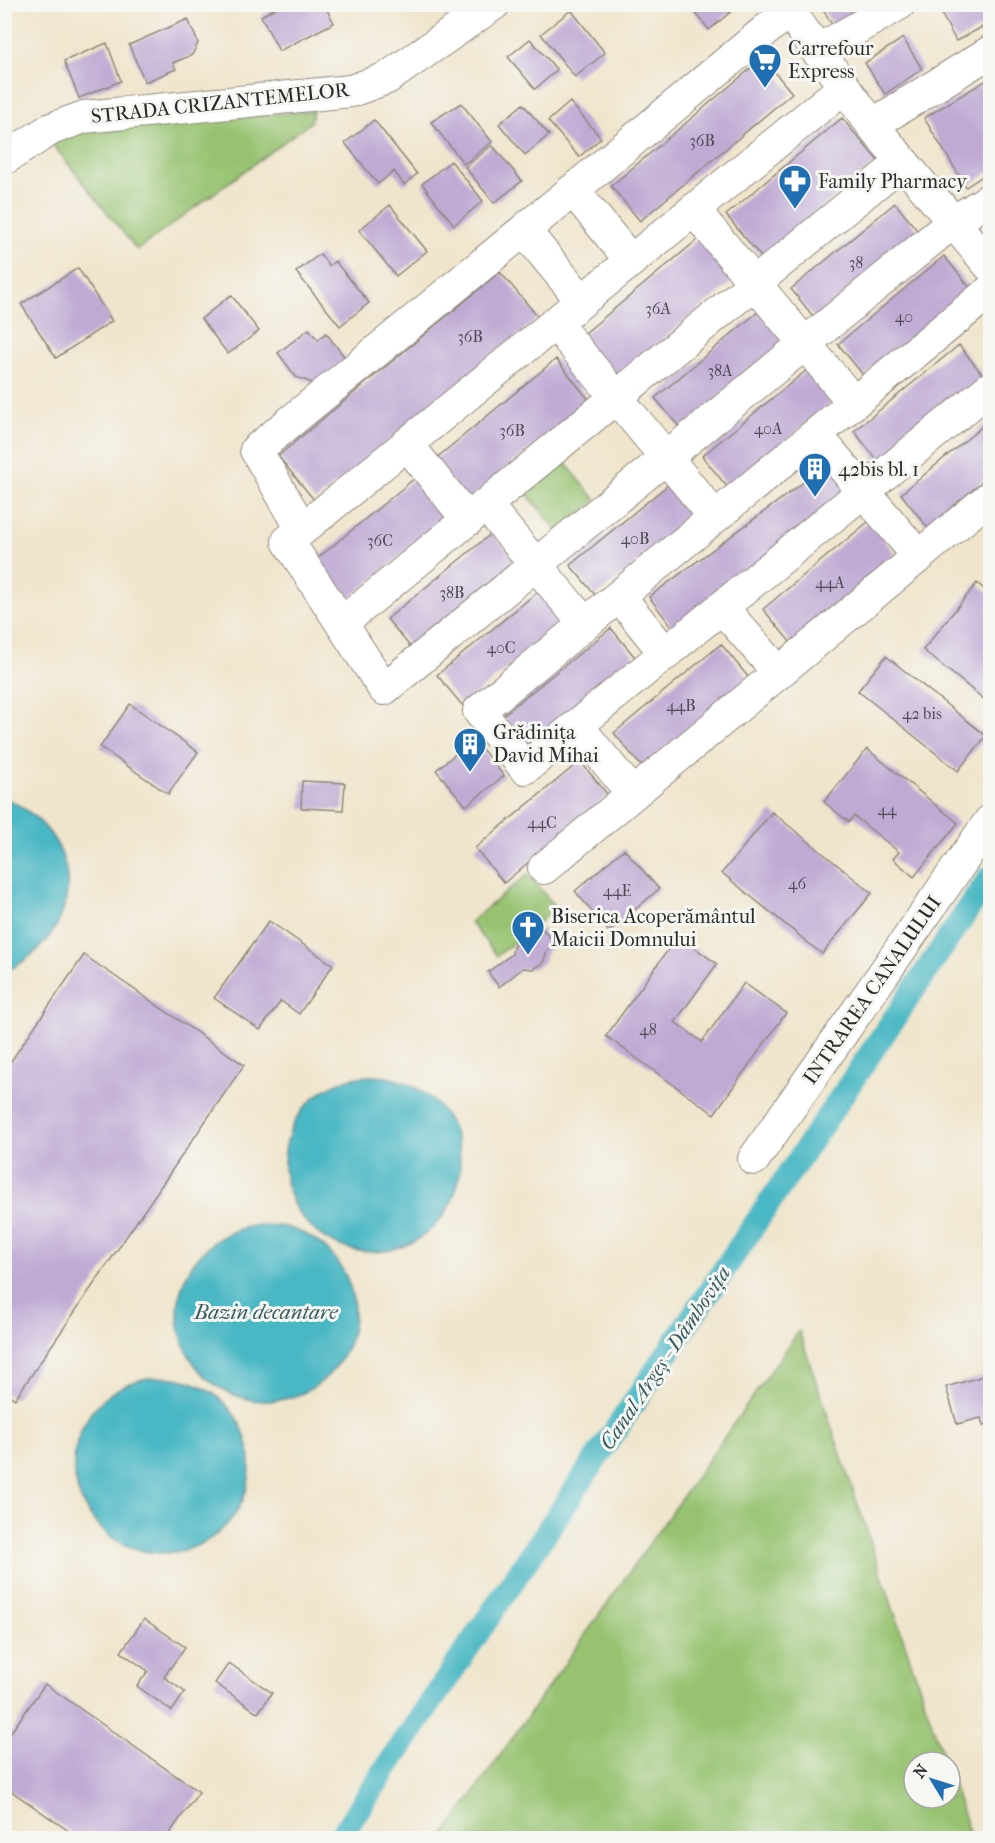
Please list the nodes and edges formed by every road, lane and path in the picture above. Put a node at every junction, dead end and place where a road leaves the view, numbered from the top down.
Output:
1 (494, 4) edge
2 (899, 4) edge
3 (787, 8) edge
4 (816, 51) junction
5 (990, 52) edge
6 (843, 88) junction
7 (872, 125) junction
8 (4, 159) edge
9 (902, 162) junction
10 (573, 190) junction
11 (990, 199) edge
12 (694, 210) junction
13 (953, 222) junction
14 (524, 230) junction
15 (631, 261) junction
16 (990, 266) edge
17 (755, 284) junction
18 (990, 291) edge
19 (582, 301) junction
20 (555, 323) junction
21 (805, 344) junction
22 (990, 388) edge
23 (617, 398) junction
24 (854, 403) junction
25 (816, 435) junction
26 (407, 444) junction
27 (666, 458) junction
28 (864, 492) junction
29 (990, 497) edge
30 (477, 512) junction
31 (715, 517) junction
32 (302, 530) junction
33 (919, 557) junction
34 (536, 565) junction
35 (619, 596) junction
36 (722, 608) junction
37 (342, 623) junction
38 (585, 624) junction
39 (666, 654) junction
40 (778, 674) junction
41 (577, 726) junction
42 (633, 794) junction
43 (990, 821) edge
44 (544, 868) dead end
45 (754, 1159) dead end

1 - 8 street, STRADA CRIZANTEMELOR
2 - 4 street
3 - 4 street
3 - 10 street
4 - 6 street
5 - 7 street
6 - 7 street
6 - 12 street
7 - 9 street
9 - 13 street
9 - 17 street
10 - 14 street
10 - 15 street
11 - 13 street
12 - 15 street
12 - 17 street
13 - 16 street
13 - 21 street
14 - 19 street
14 - 32 street
15 - 19 street
17 - 21 street
17 - 23 street
18 - 24 street
19 - 20 street
20 - 23 street
20 - 26 street
21 - 24 street
21 - 27 street
22 - 28 street
23 - 27 street
23 - 30 street
24 - 25 street
25 - 28 street
25 - 31 street
26 - 30 street
26 - 32 street
27 - 31 street
27 - 34 street
28 - 33 street
28 - 36 street
29 - 33 street
30 - 34 street
30 - 37 street
31 - 35 street
32 - 37 street
33 - 40 street
34 - 37 street
34 - 38 street
35 - 38 street
35 - 39 street
36 - 39 street
36 - 40 street
38 - 41 street
39 - 41 street
40 - 42 street
41 - 42 street
42 - 44 street
43 - 45 street, INTRAREA CANALULUI

